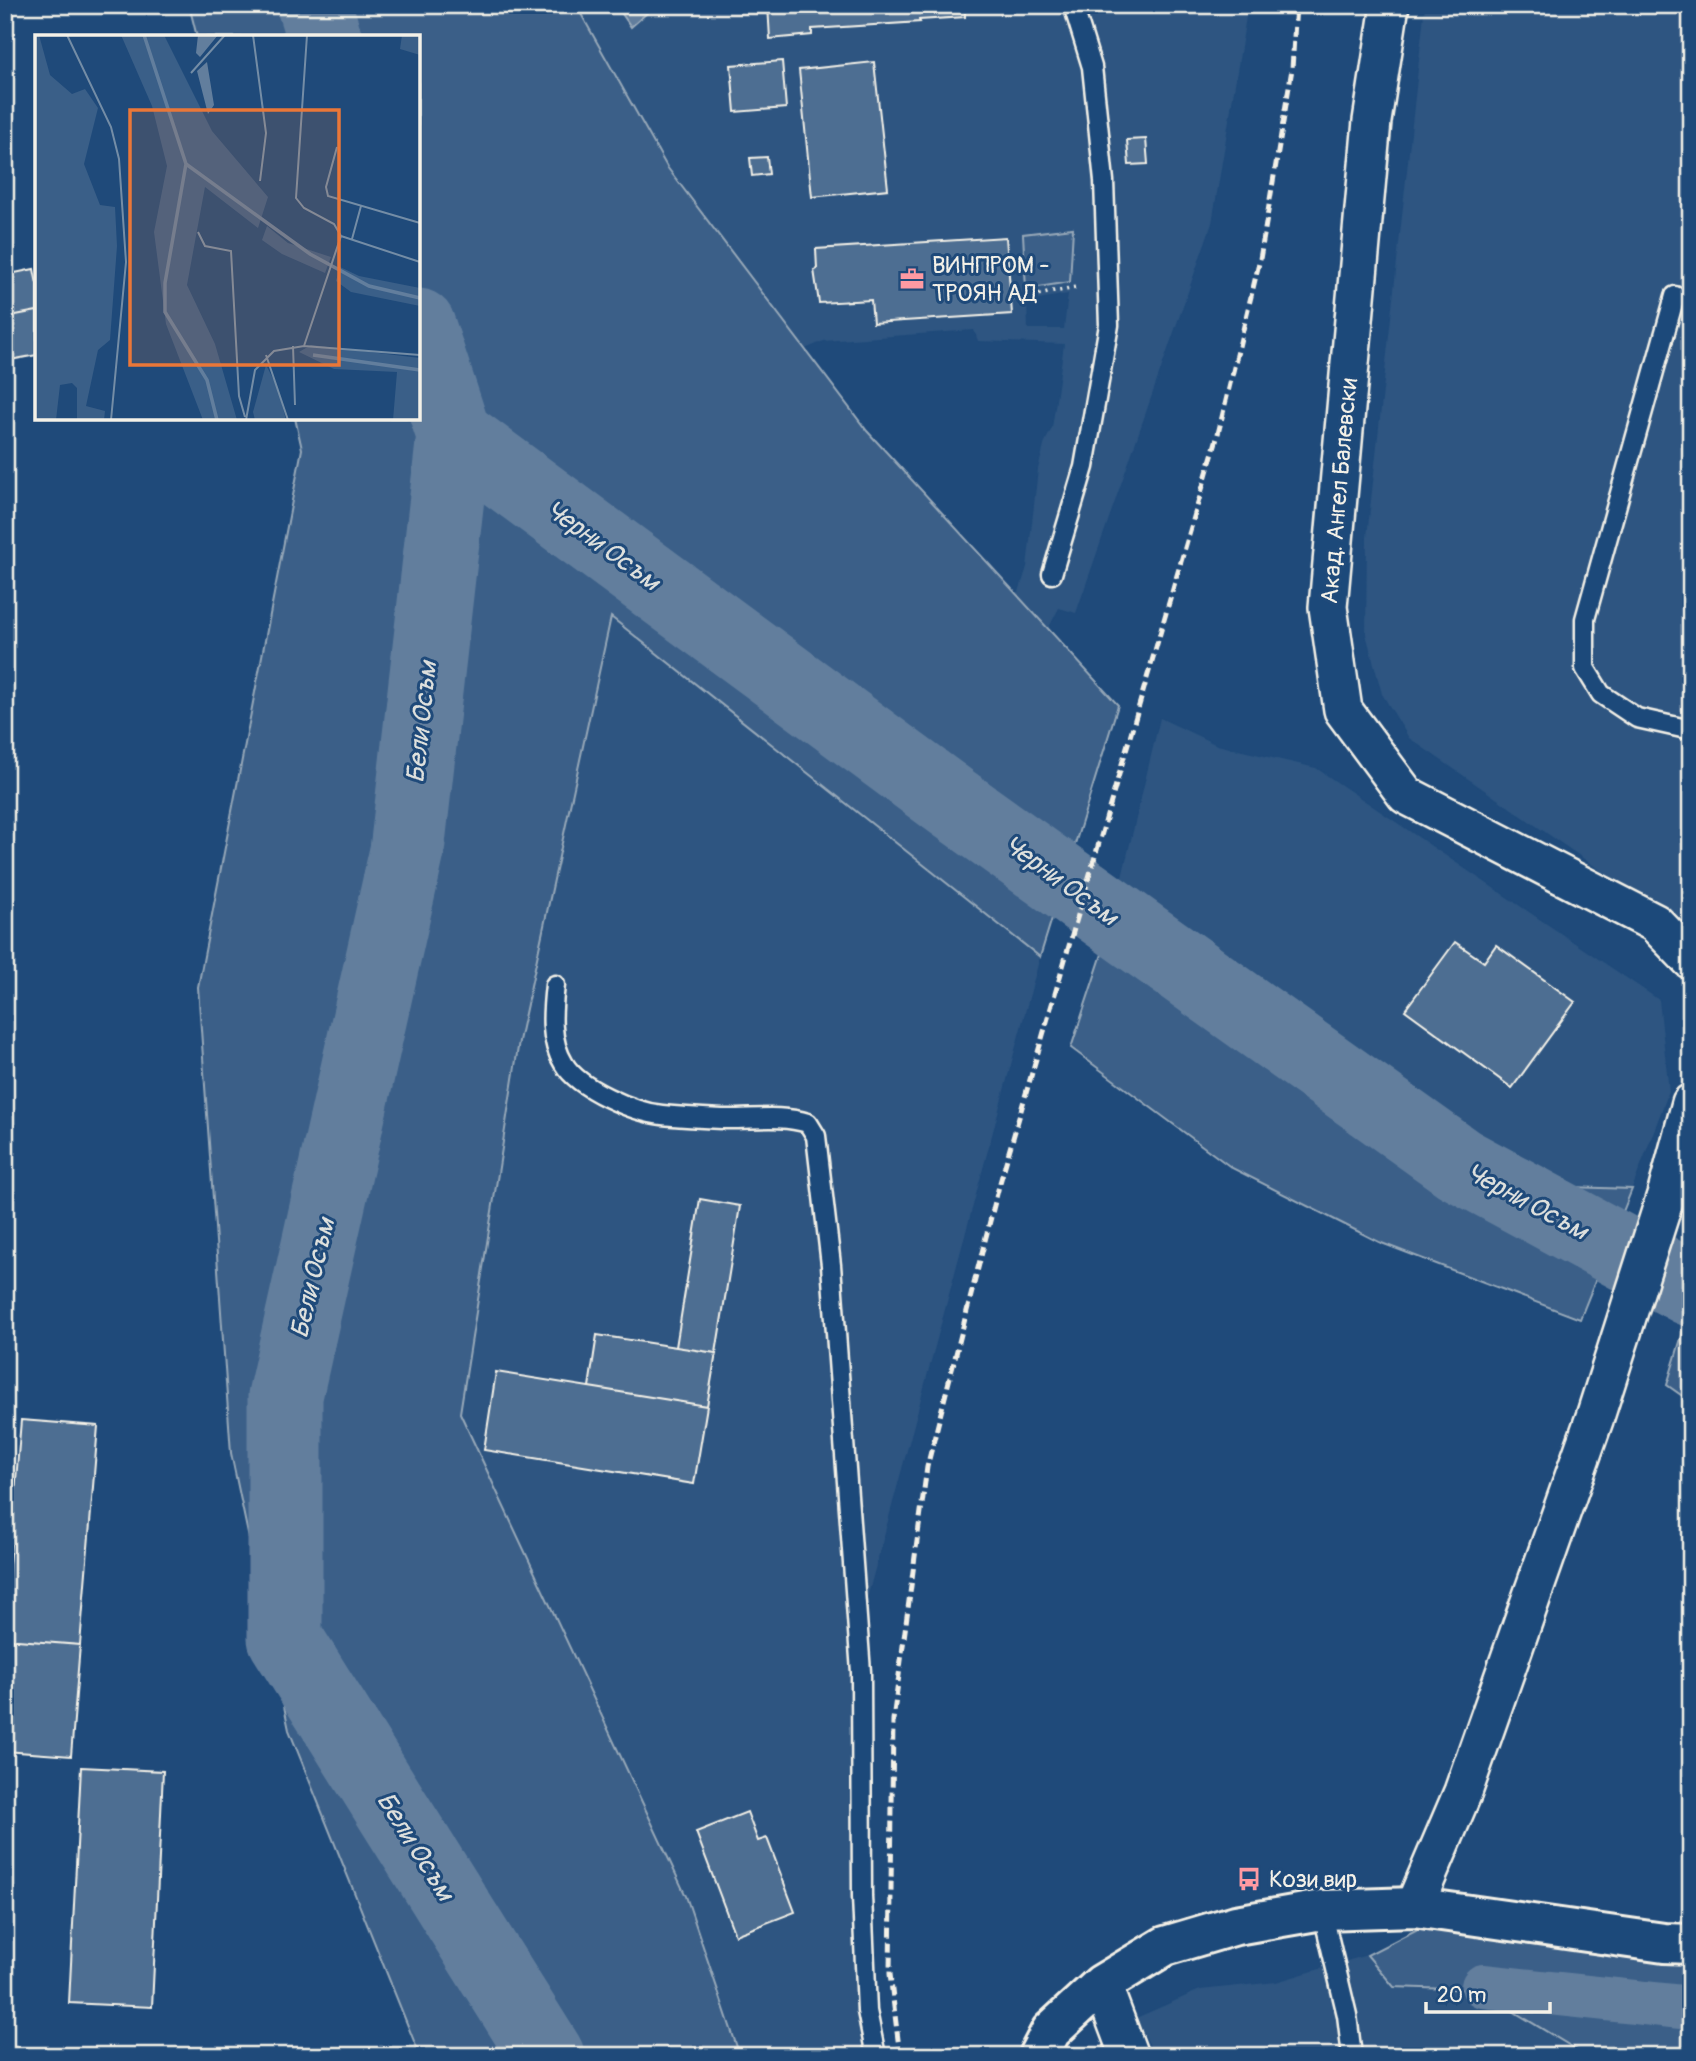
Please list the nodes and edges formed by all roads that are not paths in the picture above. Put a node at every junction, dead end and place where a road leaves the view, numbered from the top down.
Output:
1 (1073, 5) edge
2 (1390, 5) edge
3 (1675, 296) dead end
4 (1052, 574) dead end
5 (1691, 730) edge
6 (1691, 960) edge
7 (555, 985) dead end
8 (1691, 1103) edge
9 (1414, 1907) junction
10 (1322, 1910) junction
11 (1691, 1944) edge
12 (1102, 1984) junction
13 (876, 2056) edge
14 (1038, 2056) edge
15 (1129, 2056) edge
16 (1352, 2056) edge

1 - 4 lane
2 - 6 street, Акад. Ангел Балевски
3 - 5 lane
7 - 13 lane
8 - 9 street
9 - 10 street
9 - 11 street
10 - 12 street
10 - 16 lane
12 - 14 street
12 - 15 street

